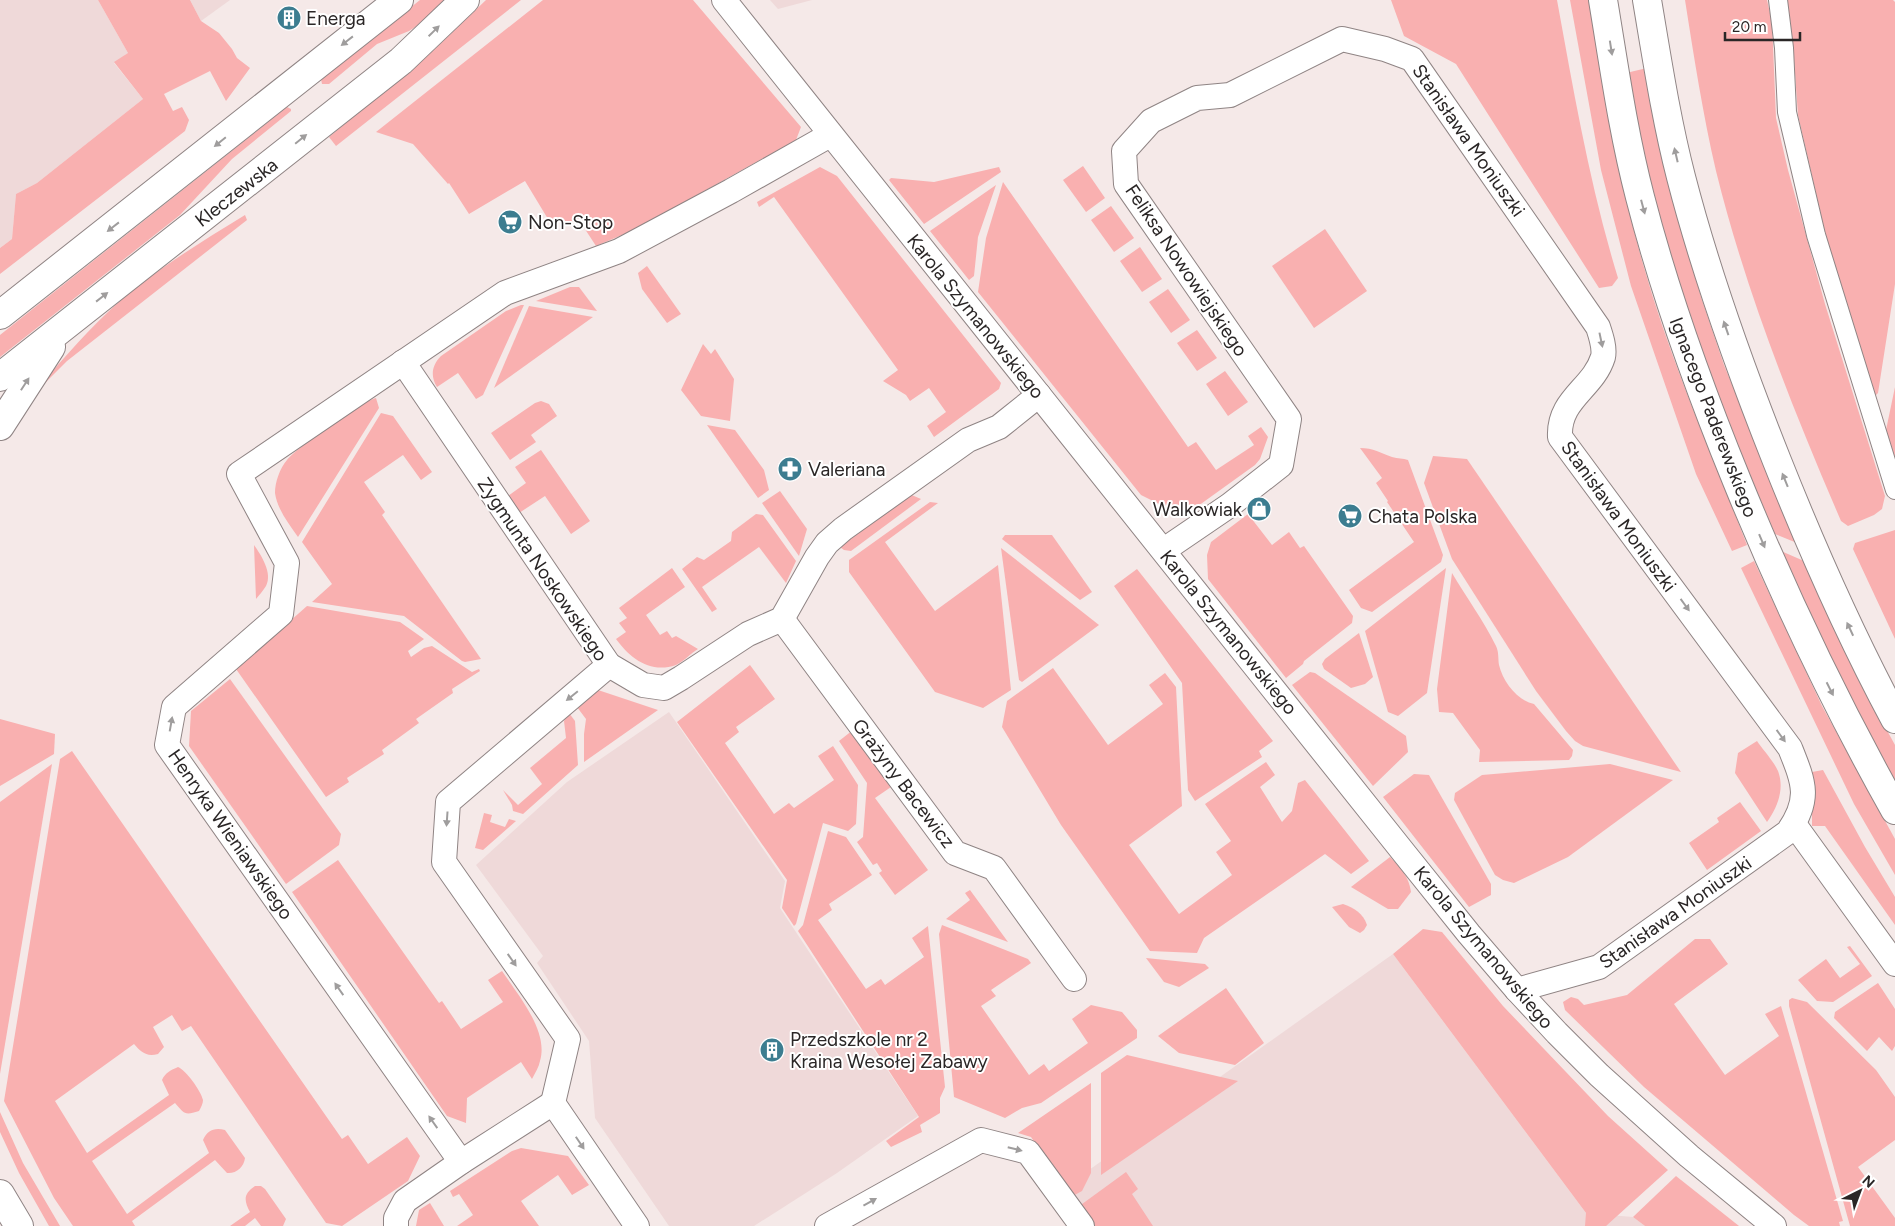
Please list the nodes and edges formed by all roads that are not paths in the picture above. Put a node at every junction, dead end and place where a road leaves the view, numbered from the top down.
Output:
1 (400, 0) edge
2 (465, 0) edge
3 (724, 0) edge
4 (1603, 0) edge
5 (1647, 0) edge
6 (1778, 0) edge
7 (1385, 49) joint
8 (830, 134) junction
9 (0, 315) edge
10 (64, 327) junction
11 (403, 362) junction
12 (0, 377) edge
13 (1039, 395) junction
14 (0, 426) edge
15 (1895, 490) edge
16 (1164, 550) junction
17 (782, 618) junction
18 (610, 665) junction
19 (1895, 719) edge
20 (1895, 810) edge
21 (1794, 824) junction
22 (1895, 964) edge
23 (1074, 979) dead end
24 (1517, 990) junction
25 (552, 1103) junction
26 (461, 1162) junction
27 (0, 1194) edge
28 (20, 1226) edge
29 (396, 1226) edge
30 (636, 1226) edge
31 (828, 1226) edge
32 (1082, 1226) edge
33 (1774, 1226) edge

1 -> 9 main road
10 -> 2 main road, Kleczewska
3 - 8 street, Karola Szymanowskiego
4 -> 20 main road, Ignacego Paderewskiego
19 -> 5 main road
6 - 15 street
7 - 16 street, Feliksa Nowowiejskiego
7 -> 21 street, Stanisława Moniuszki
8 - 11 street
8 - 13 street, Karola Szymanowskiego
10 - 12 main road, Kleczewska
14 -> 10 main road
11 - 18 street, Zygmunta Noskowskiego
26 -> 11 street, Henryka Wieniawskiego
13 - 16 street, Karola Szymanowskiego
13 - 17 street
16 - 24 street, Karola Szymanowskiego
17 - 18 street
17 - 23 street, Grażyny Bacewicz
18 -> 25 street, Zygmunta Noskowskiego
21 - 22 street
21 - 24 street, Stanisława Moniuszki
24 - 33 street, Karola Szymanowskiego
25 - 26 street
25 -> 30 street
26 - 29 street
27 - 28 main road
31 -> 32 street

